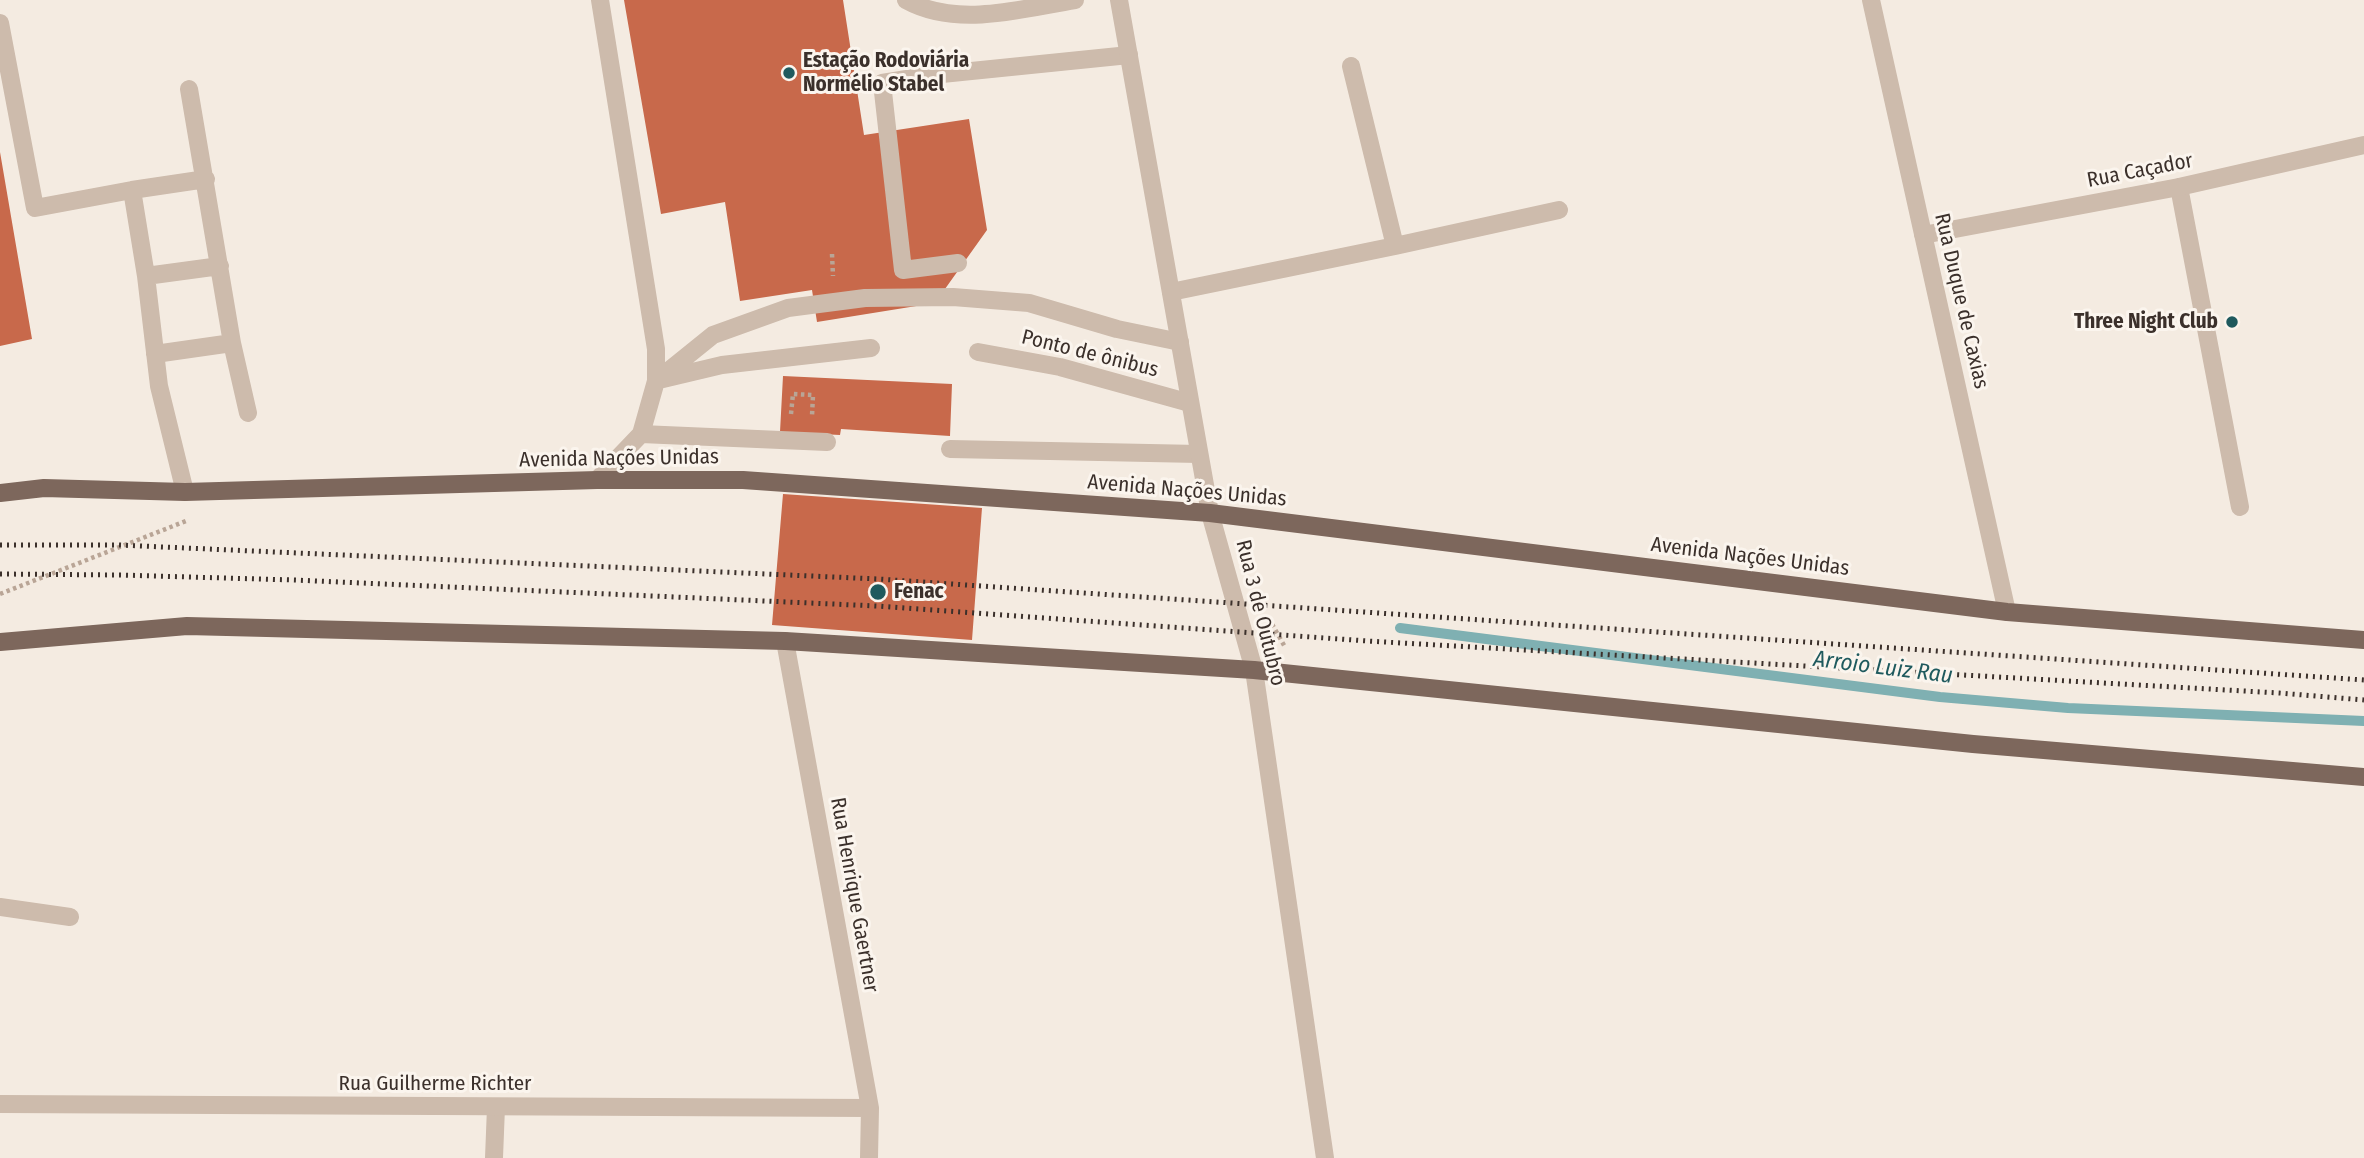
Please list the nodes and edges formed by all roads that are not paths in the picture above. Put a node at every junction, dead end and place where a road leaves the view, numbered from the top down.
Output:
1 (600, 0) edge
2 (906, 0) edge
3 (1075, 0) edge
4 (1119, 0) edge
5 (1871, 0) edge
6 (0, 23) edge
7 (1129, 55) junction
8 (1351, 66) dead end
9 (189, 89) dead end
10 (2364, 145) edge
11 (206, 180) junction
12 (2179, 187) junction
13 (132, 190) junction
14 (1559, 210) dead end
15 (1923, 235) junction
16 (1395, 246) junction
17 (958, 263) dead end
18 (220, 266) junction
19 (146, 276) junction
20 (1171, 292) junction
21 (1180, 342) junction
22 (232, 343) junction
23 (871, 348) dead end
24 (978, 352) dead end
25 (155, 354) junction
26 (656, 381) junction
27 (1190, 402) junction
28 (248, 413) dead end
29 (641, 434) junction
30 (827, 442) dead end
31 (950, 449) dead end
32 (1199, 454) junction
33 (597, 480) junction
34 (185, 492) junction
35 (0, 493) edge
36 (2240, 507) dead end
37 (1210, 513) junction
38 (2007, 612) junction
39 (2364, 640) edge
40 (786, 641) junction
41 (0, 642) edge
42 (1254, 670) junction
43 (2364, 777) edge
44 (0, 907) edge
45 (70, 917) dead end
46 (0, 1104) edge
47 (496, 1107) junction
48 (870, 1108) junction
49 (494, 1158) edge
50 (869, 1158) edge
51 (1325, 1158) edge

1 - 26 street
2 - 3 street
4 - 7 street, Rua 3 de Outubro
5 - 15 street, Rua Duque de Caxias
6 - 13 street
7 - 17 street
7 - 20 street, Rua 3 de Outubro
8 - 16 street
9 - 11 street
10 - 12 street, Rua Caçador
11 - 13 street
11 - 18 street
12 - 15 street, Rua Caçador
12 - 36 street
13 - 19 street
14 - 16 street
15 - 38 street, Rua Duque de Caxias
16 - 20 street
18 - 19 street
18 - 22 street
19 - 25 street
20 - 21 street, Rua 3 de Outubro
21 - 26 street
21 - 27 street, Rua 3 de Outubro
22 - 25 street
22 - 28 street
23 - 26 street
24 - 27 street, Ponto de ônibus
25 - 34 street
26 - 29 street
27 - 32 street, Rua 3 de Outubro
29 - 30 street
29 - 33 street
31 - 32 street
32 - 37 street, Rua 3 de Outubro
33 - 34 main road, Avenida Nações Unidas
33 - 37 main road, Avenida Nações Unidas
34 - 35 main road, Avenida Nações Unidas
37 - 38 main road, Avenida Nações Unidas
37 - 42 street, Rua 3 de Outubro
38 - 39 main road, Avenida Nações Unidas
40 - 41 main road
40 - 42 main road
40 - 48 street, Rua Henrique Gaertner
42 - 43 main road
42 - 51 street, Rua 3 de Outubro
44 - 45 street
46 - 47 street, Rua Guilherme Richter
47 - 48 street, Rua Guilherme Richter
47 - 49 street
48 - 50 street, Rua Henrique Gaertner

